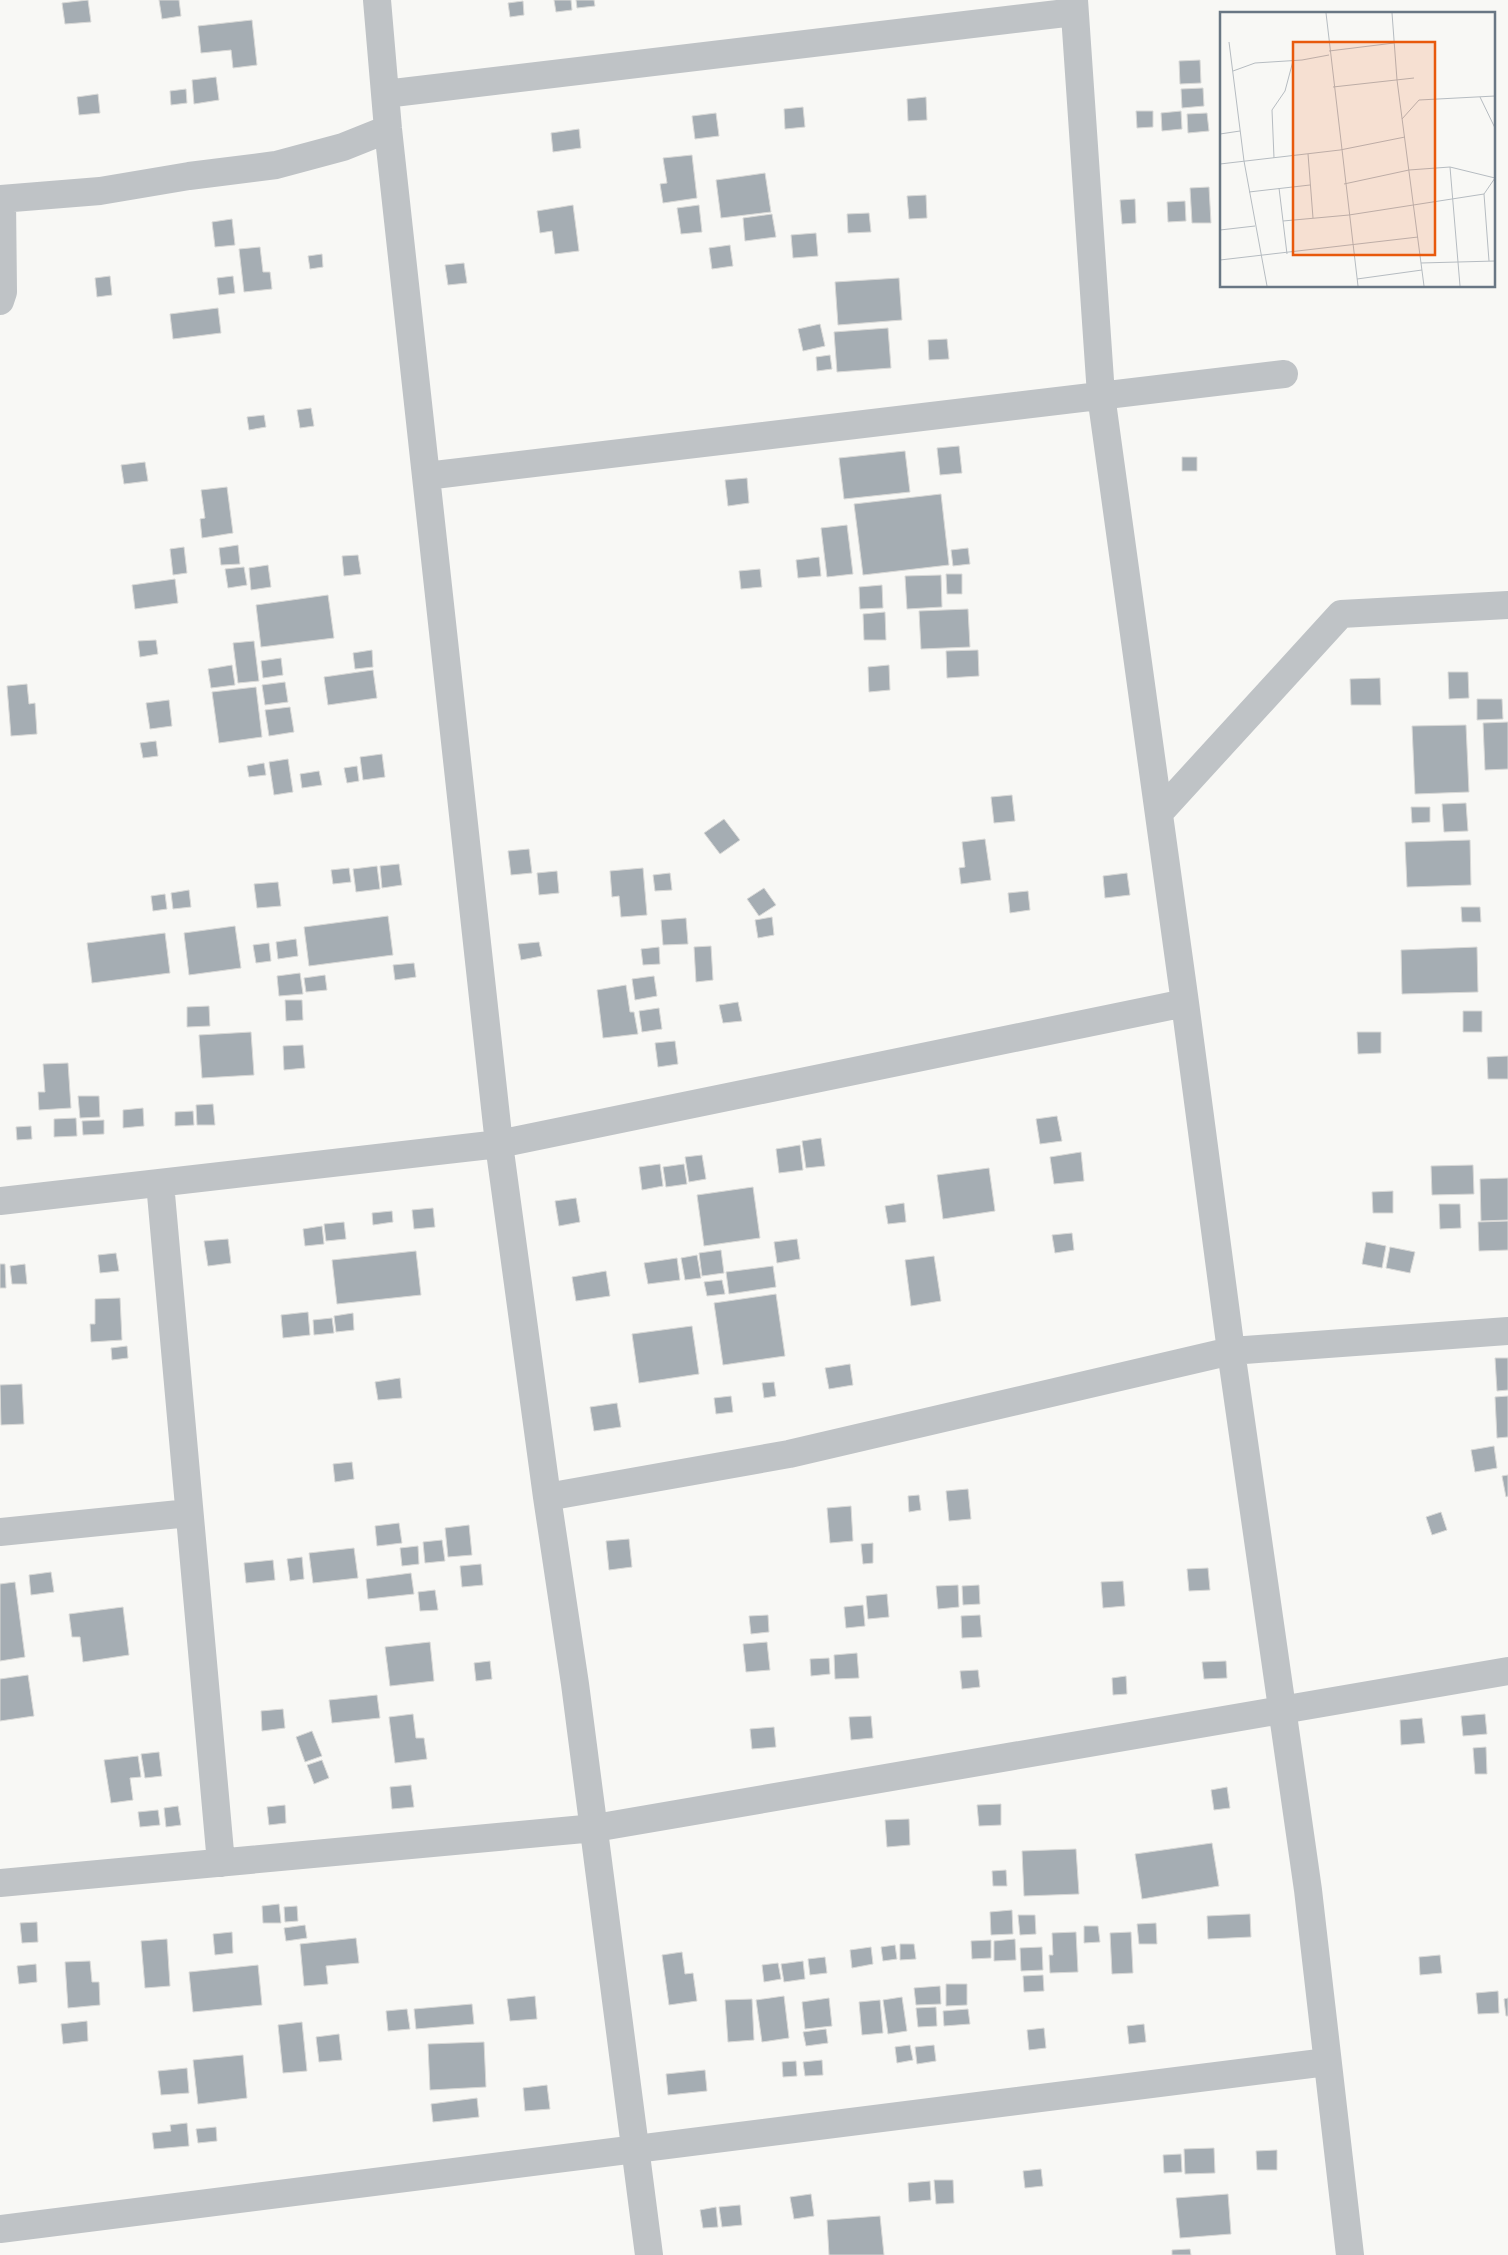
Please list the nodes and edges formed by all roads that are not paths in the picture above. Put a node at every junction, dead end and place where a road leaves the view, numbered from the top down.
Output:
1 (377, 0) edge
2 (1074, 6) edge
3 (385, 94) junction
4 (388, 129) junction
5 (1, 199) edge
6 (0, 301) edge
7 (1284, 374) dead end
8 (1101, 395) junction
9 (426, 476) junction
10 (1508, 605) edge
11 (1159, 813) junction
12 (1185, 1003) junction
13 (500, 1144) junction
14 (160, 1183) junction
15 (0, 1201) edge
16 (1508, 1331) edge
17 (1231, 1351) junction
18 (547, 1498) junction
19 (189, 1513) junction
20 (0, 1532) edge
21 (1508, 1672) edge
22 (1282, 1709) junction
23 (595, 1828) junction
24 (221, 1863) junction
25 (0, 1883) edge
26 (1327, 2062) junction
27 (636, 2148) junction
28 (0, 2229) edge
29 (649, 2255) edge
30 (1350, 2255) edge

1 - 3 street
2 - 3 street
2 - 8 street
3 - 4 street
4 - 5 street
4 - 9 street
5 - 6 street
7 - 8 street
8 - 9 street
8 - 11 street
9 - 13 street
10 - 11 street
11 - 12 street
12 - 13 street
12 - 17 street
13 - 14 street
13 - 18 street
14 - 15 street
14 - 19 street
16 - 17 street
17 - 18 street
17 - 22 street
18 - 23 street
19 - 20 street
19 - 24 street
21 - 22 street
22 - 23 street
22 - 26 street
23 - 24 street
23 - 27 street
24 - 25 street
26 - 27 street
26 - 30 street
27 - 28 street
27 - 29 street

